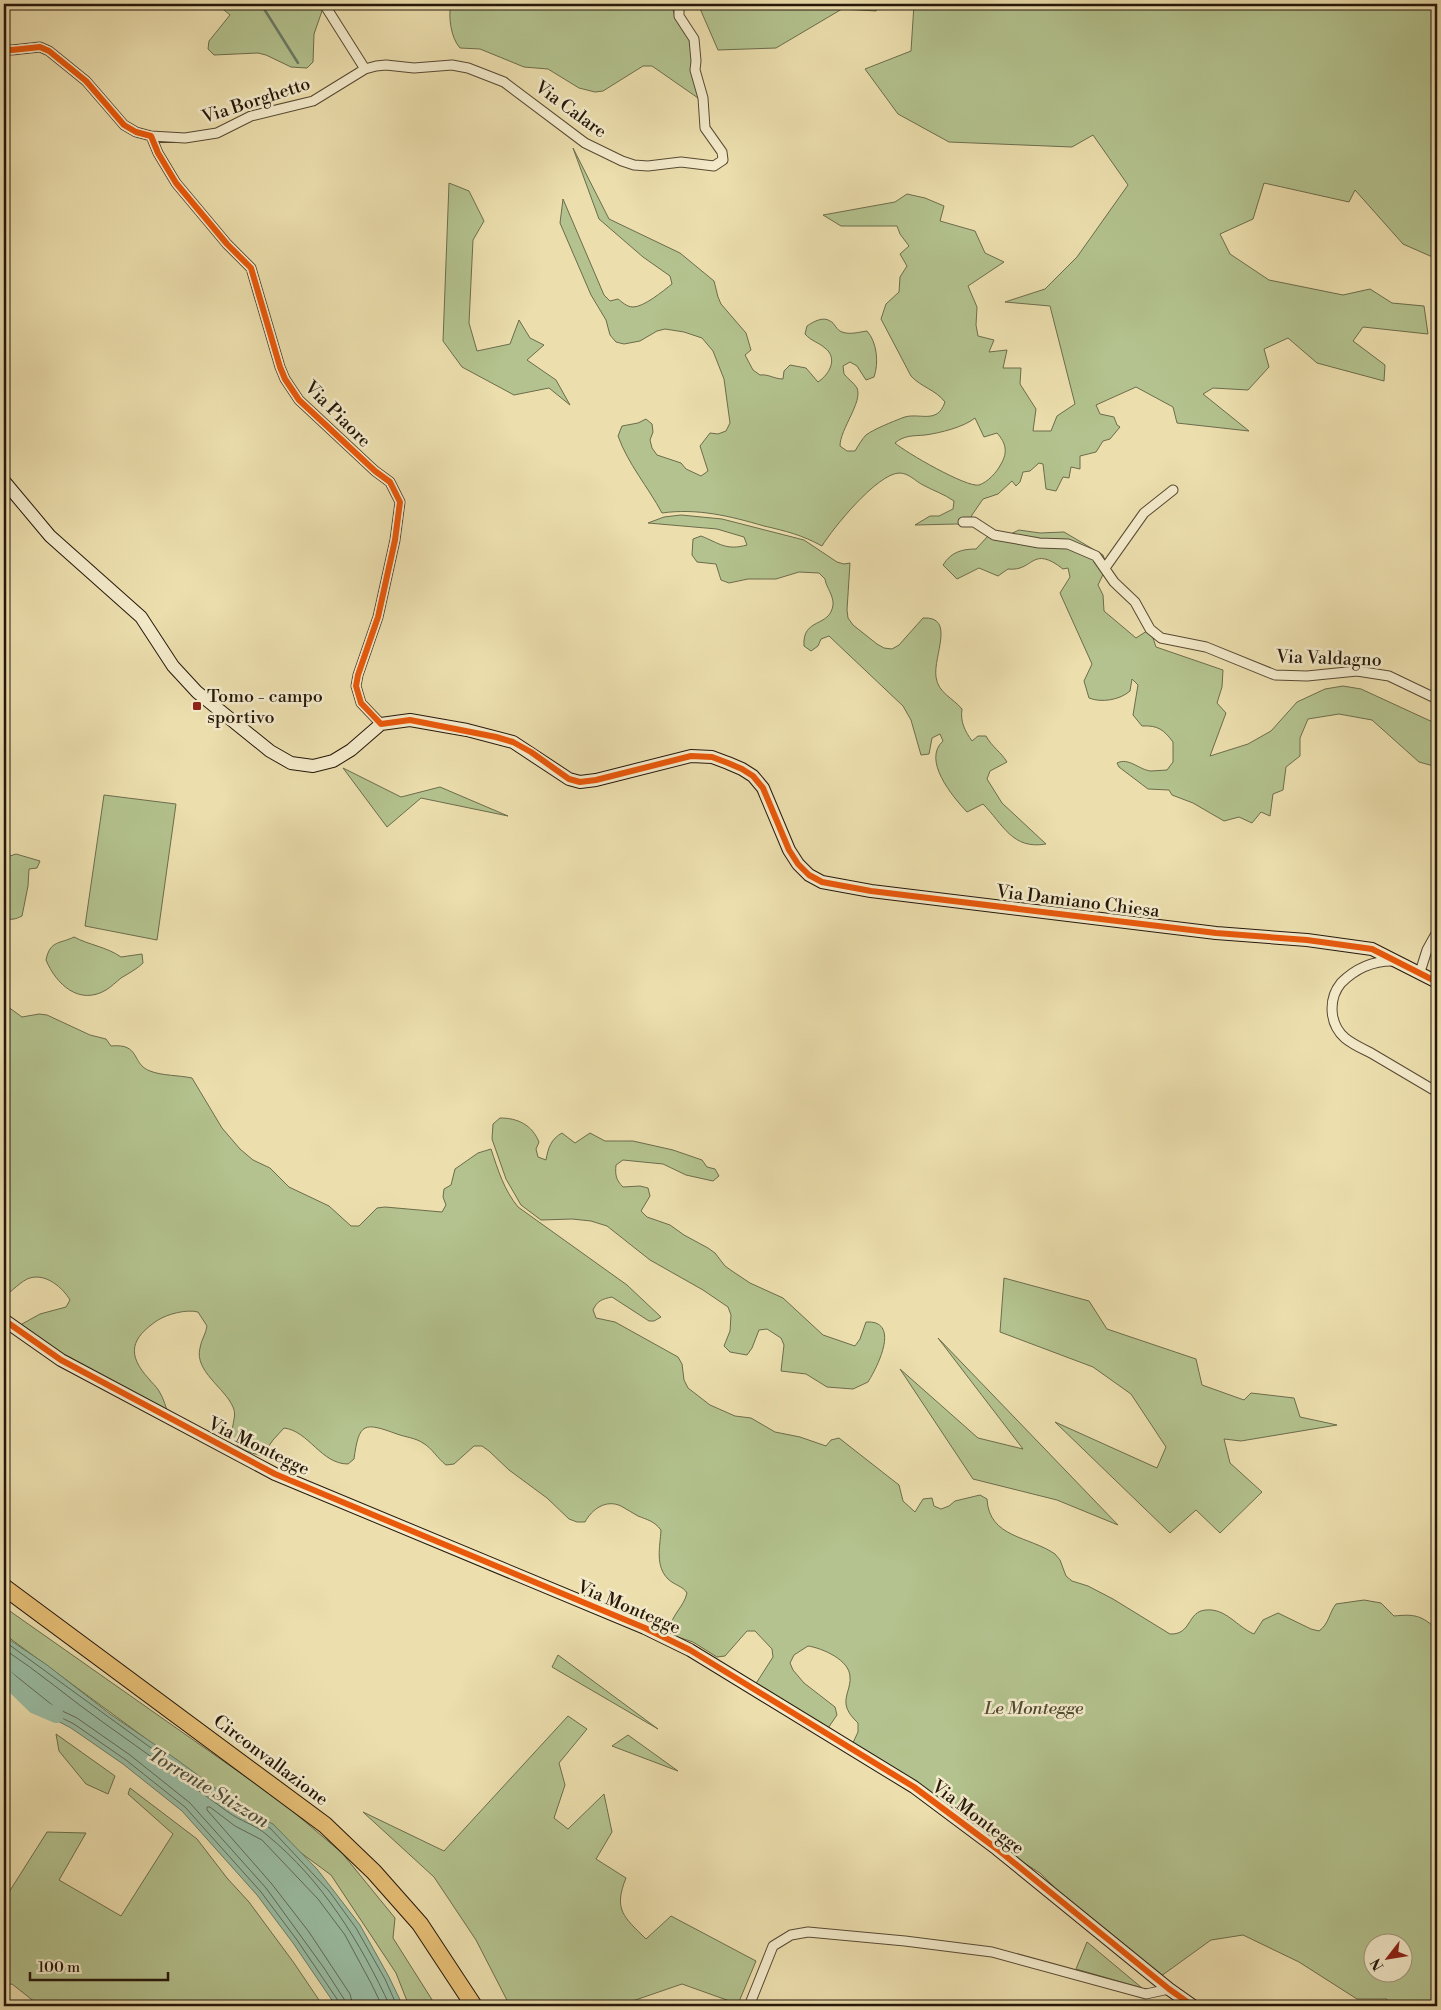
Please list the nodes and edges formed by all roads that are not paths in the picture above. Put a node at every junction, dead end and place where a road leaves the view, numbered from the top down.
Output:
1 (324, 4) edge
2 (679, 4) edge
3 (4, 49) edge
4 (365, 69) junction
5 (151, 136) junction
6 (4, 482) edge
7 (1174, 490) dead end
8 (963, 522) dead end
9 (1105, 568) junction
10 (1437, 699) edge
11 (381, 724) junction
12 (1437, 932) edge
13 (1398, 961) junction
14 (1420, 972) junction
15 (1437, 982) edge
16 (1437, 1092) edge
17 (4, 1320) edge
18 (4, 1588) edge
19 (1169, 1989) junction
20 (474, 2006) edge
21 (749, 2006) edge
22 (1193, 2006) edge

1 - 4 street
2 - 4 street, Via Calare
3 - 5 street, Via Borghetto
4 - 5 street, Via Borghetto
5 - 11 street, Via Piaore
6 - 11 street
7 - 9 street
8 - 9 street, Via Valdagno
9 - 10 street, Via Valdagno
11 - 13 street, Via Damiano Chiesa
12 - 14 street
13 - 14 street, Via Damiano Chiesa
13 - 16 street
14 - 15 street, Via Damiano Chiesa
17 - 19 street, Via Montegge
18 - 20 highway, Circonvallazione
19 - 21 street
19 - 22 street, Via Montegge

